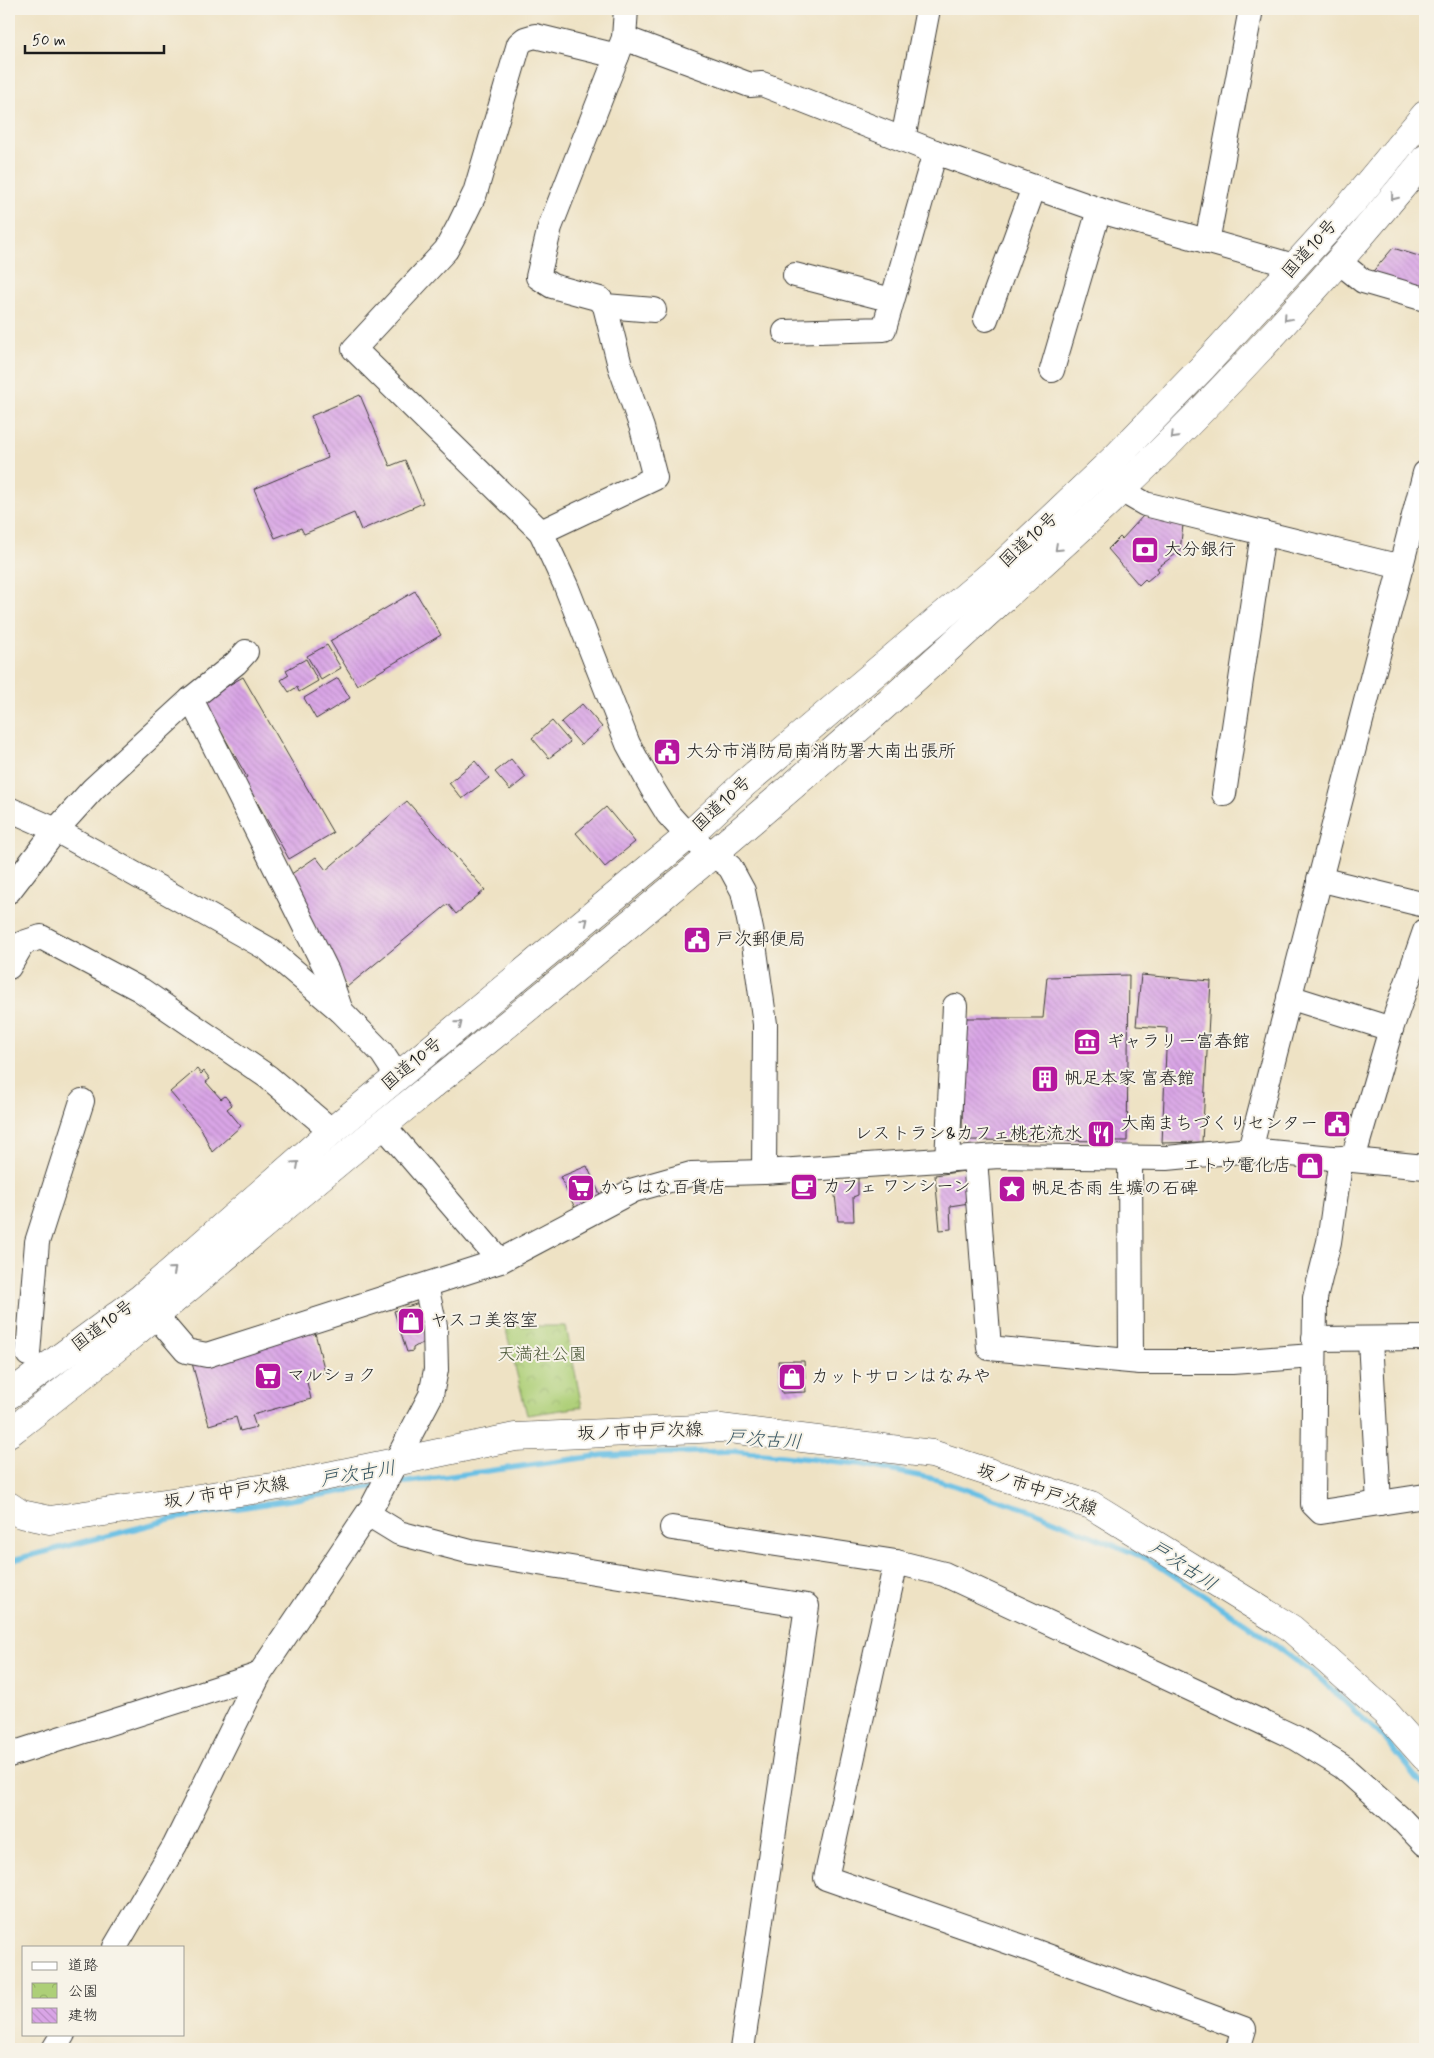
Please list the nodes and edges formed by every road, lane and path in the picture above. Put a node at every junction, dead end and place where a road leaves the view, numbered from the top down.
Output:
1 (626, 9) edge
2 (928, 9) edge
3 (1251, 9) edge
4 (620, 47) junction
5 (1425, 115) edge
6 (903, 139) junction
7 (935, 152) junction
8 (1425, 159) edge
9 (1034, 187) junction
10 (1099, 210) junction
11 (1207, 242) junction
12 (1338, 261) junction
13 (1294, 266) junction
14 (795, 274) dead end
15 (1425, 299) edge
16 (892, 300) junction
17 (605, 306) junction
18 (654, 310) dead end
19 (986, 319) dead end
20 (785, 332) dead end
21 (1052, 370) dead end
22 (1102, 470) junction
23 (1424, 481) edge
24 (1121, 490) junction
25 (541, 532) junction
26 (1263, 533) junction
27 (1401, 566) junction
28 (246, 652) dead end
29 (190, 699) junction
30 (1224, 794) dead end
31 (9, 809) edge
32 (56, 830) junction
33 (688, 836) junction
34 (713, 853) junction
35 (1319, 879) junction
36 (9, 891) edge
37 (1425, 905) edge
38 (1425, 930) edge
39 (9, 967) edge
40 (1289, 997) junction
41 (955, 1006) dead end
42 (341, 1011) junction
43 (1391, 1029) junction
44 (398, 1076) junction
45 (82, 1101) dead end
46 (383, 1125) junction
47 (332, 1130) junction
48 (1250, 1150) junction
49 (975, 1158) junction
50 (1130, 1158) junction
51 (1347, 1159) junction
52 (947, 1160) junction
53 (1425, 1167) edge
54 (764, 1172) junction
55 (500, 1261) junction
56 (426, 1286) junction
57 (149, 1307) junction
58 (1425, 1338) edge
59 (1370, 1340) junction
60 (1314, 1348) junction
61 (1131, 1360) junction
62 (24, 1362) edge
63 (9, 1395) edge
64 (9, 1433) edge
65 (394, 1469) junction
66 (1425, 1496) edge
67 (1379, 1503) junction
68 (9, 1506) edge
69 (370, 1510) junction
70 (672, 1528) dead end
71 (896, 1562) junction
72 (259, 1675) junction
73 (9, 1755) edge
74 (1425, 1757) edge
75 (1425, 1844) edge
76 (116, 1946) edge
77 (62, 2036) edge
78 (54, 2049) edge
79 (742, 2049) edge
80 (1238, 2049) edge

1 - 4 street
2 - 6 street
3 - 11 street
4 - 6 street
4 - 17 street
4 - 25 street
5 - 13 main road, 国道10号
6 - 7 street
7 - 9 street
7 - 16 street
8 -> 12 main road, 国道10号
9 - 10 street
9 - 19 street
10 - 11 street
10 - 21 street
11 - 13 street
12 - 15 street
12 -> 24 main road, 国道10号
13 - 22 main road, 国道10号
14 - 16 street
16 - 20 street
17 - 18 street
17 - 25 street
22 - 24 street
22 - 33 main road, 国道10号
23 - 27 street
24 - 26 street
24 -> 34 main road, 国道10号
25 - 33 street
26 - 27 street
26 - 30 street
27 - 35 street
28 - 29 street
29 - 32 street
29 - 42 street
31 - 32 street
32 - 36 street
32 - 42 street
33 - 34 street
44 -> 33 main road, 国道10号
34 - 46 main road, 国道10号
34 - 54 street
35 - 37 street
35 - 40 street
38 - 43 street
39 - 47 street
40 - 43 street
40 - 48 street
41 - 52 street
42 - 44 street
43 - 51 street
44 - 47 main road, 国道10号
45 - 62 street
46 - 55 street
46 - 57 main road, 国道10号
57 -> 47 main road, 国道10号
48 - 50 street
48 - 51 street
49 - 50 street
49 - 52 street
49 - 61 street
50 - 61 street
51 - 53 street
51 - 60 street
52 - 54 street
54 - 55 street
55 - 56 street
56 - 57 street
56 - 65 street
57 - 62 main road, 国道10号
57 - 64 main road, 国道10号
58 - 59 street
59 - 60 street
59 - 67 street
60 - 61 street
60 - 67 street
62 - 63 main road, 国道10号
65 - 68 main road, 坂ノ市中戸次線
65 - 69 street
65 - 74 main road, 坂ノ市中戸次線
66 - 67 street
69 - 72 street
69 - 79 street
70 - 71 street
71 - 75 street
71 - 80 street
72 - 73 street
72 - 76 street
77 - 78 street

